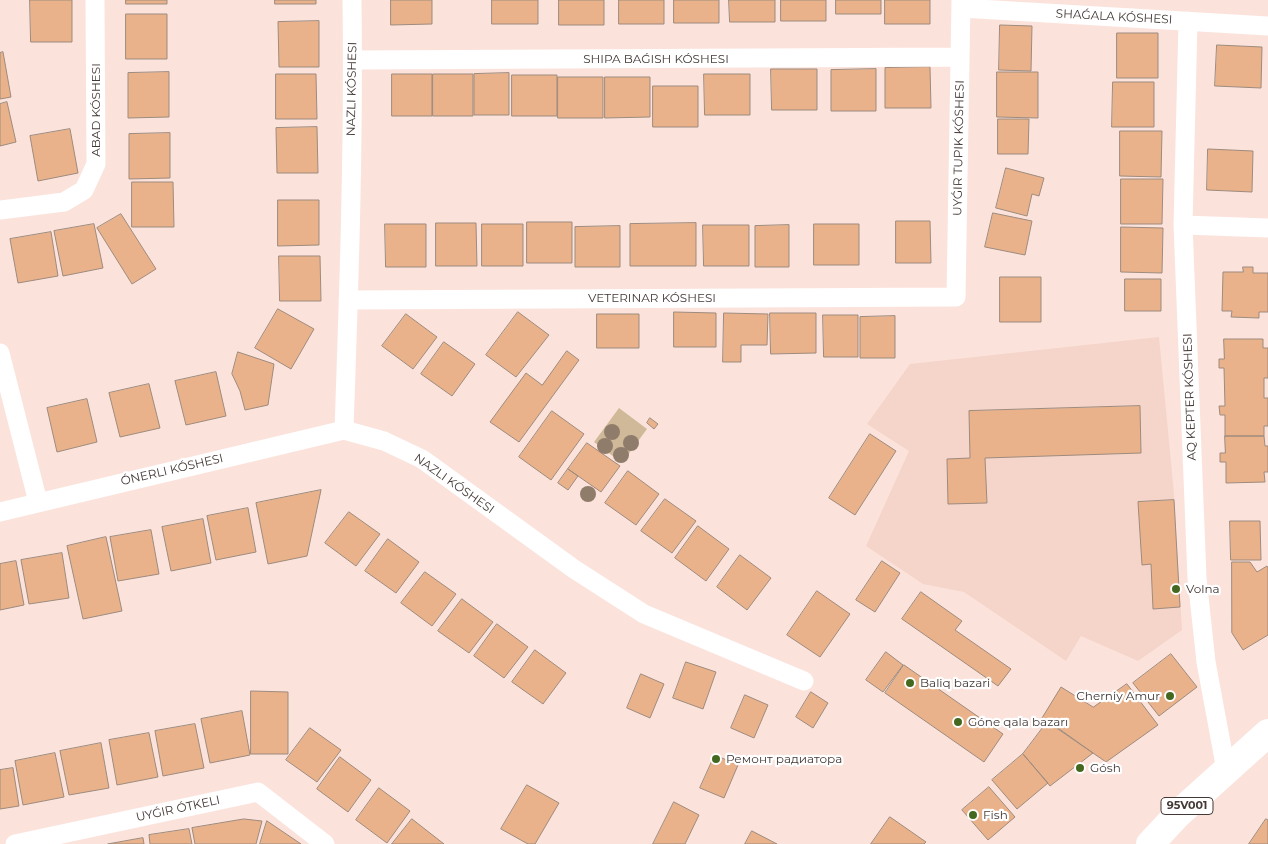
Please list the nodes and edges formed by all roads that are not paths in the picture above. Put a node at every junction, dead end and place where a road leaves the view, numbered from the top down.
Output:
1 (95, 0) edge
2 (352, 0) edge
3 (961, 4) edge
4 (1188, 21) junction
5 (1268, 26) edge
6 (960, 57) junction
7 (353, 60) junction
8 (0, 210) edge
9 (1183, 226) junction
10 (1268, 228) edge
11 (348, 300) junction
12 (0, 353) edge
13 (344, 430) junction
14 (38, 502) junction
15 (0, 512) edge
16 (804, 681) dead end
17 (1268, 733) edge
18 (1226, 770) junction
19 (15, 844) edge
20 (325, 844) edge
21 (1150, 844) edge

1 - 8 street, ABAD KÓSHESI
2 - 7 street
3 - 4 street, SHAǴALA KÓSHESI
3 - 6 street
4 - 5 street, SHAǴALA KÓSHESI
4 - 9 street, AQ KEPTER KÓSHESI
6 - 7 street
6 - 11 street, VETERINAR KÓSHESI
7 - 11 street
9 - 10 street
9 - 18 street, AQ KEPTER KÓSHESI
11 - 13 street
12 - 14 street
13 - 14 street, ÓNERLI KÓSHESI
13 - 16 street
14 - 15 street, ÓNERLI KÓSHESI
17 - 18 main road, 95V001
18 - 21 main road, 95V001
19 - 20 street

